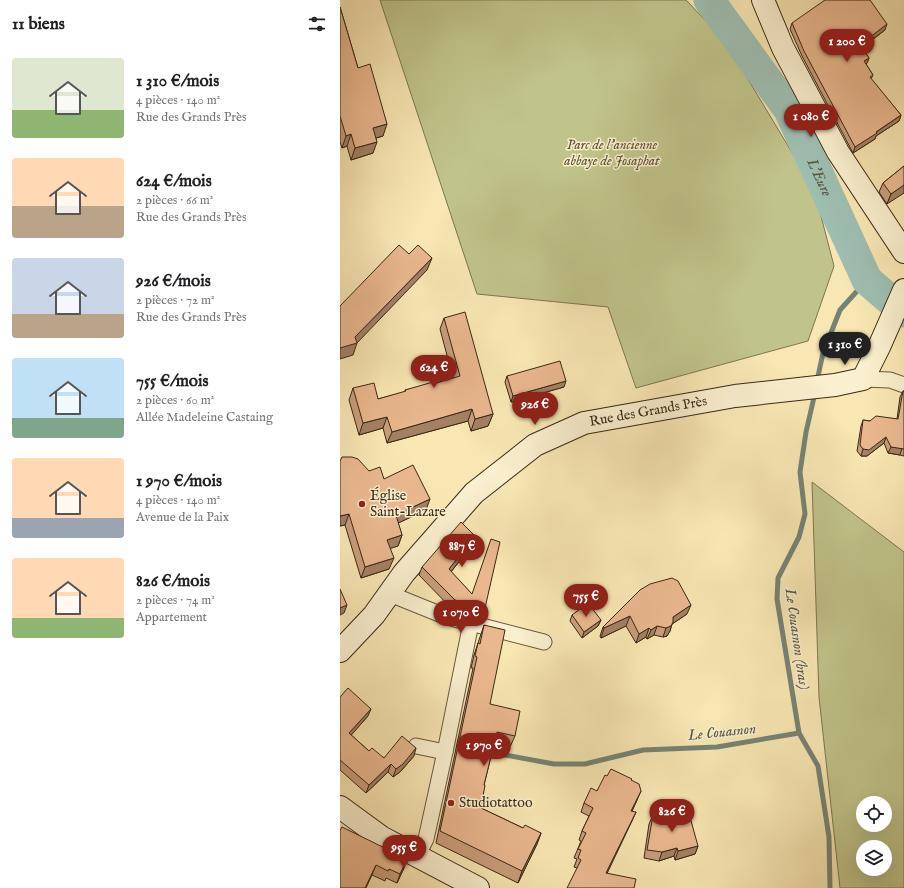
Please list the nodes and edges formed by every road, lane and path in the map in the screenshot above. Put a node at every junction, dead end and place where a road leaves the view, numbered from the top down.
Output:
1 (763, 0) edge
2 (904, 252) edge
3 (904, 290) edge
4 (863, 379) junction
5 (904, 385) edge
6 (390, 594) junction
7 (471, 623) junction
8 (544, 642) dead end
9 (340, 651) edge
10 (416, 746) edge
11 (445, 752) junction
12 (340, 808) edge
13 (417, 857) junction
14 (478, 888) edge

1 - 2 street
3 - 4 street
4 - 5 street, Rue des Grands Près
4 - 6 street, Rue des Grands Près
6 - 7 street
6 - 9 street, Rue des Grands Près
7 - 8 street
7 - 11 street
10 - 11 street
11 - 13 street
12 - 13 street
13 - 14 street

